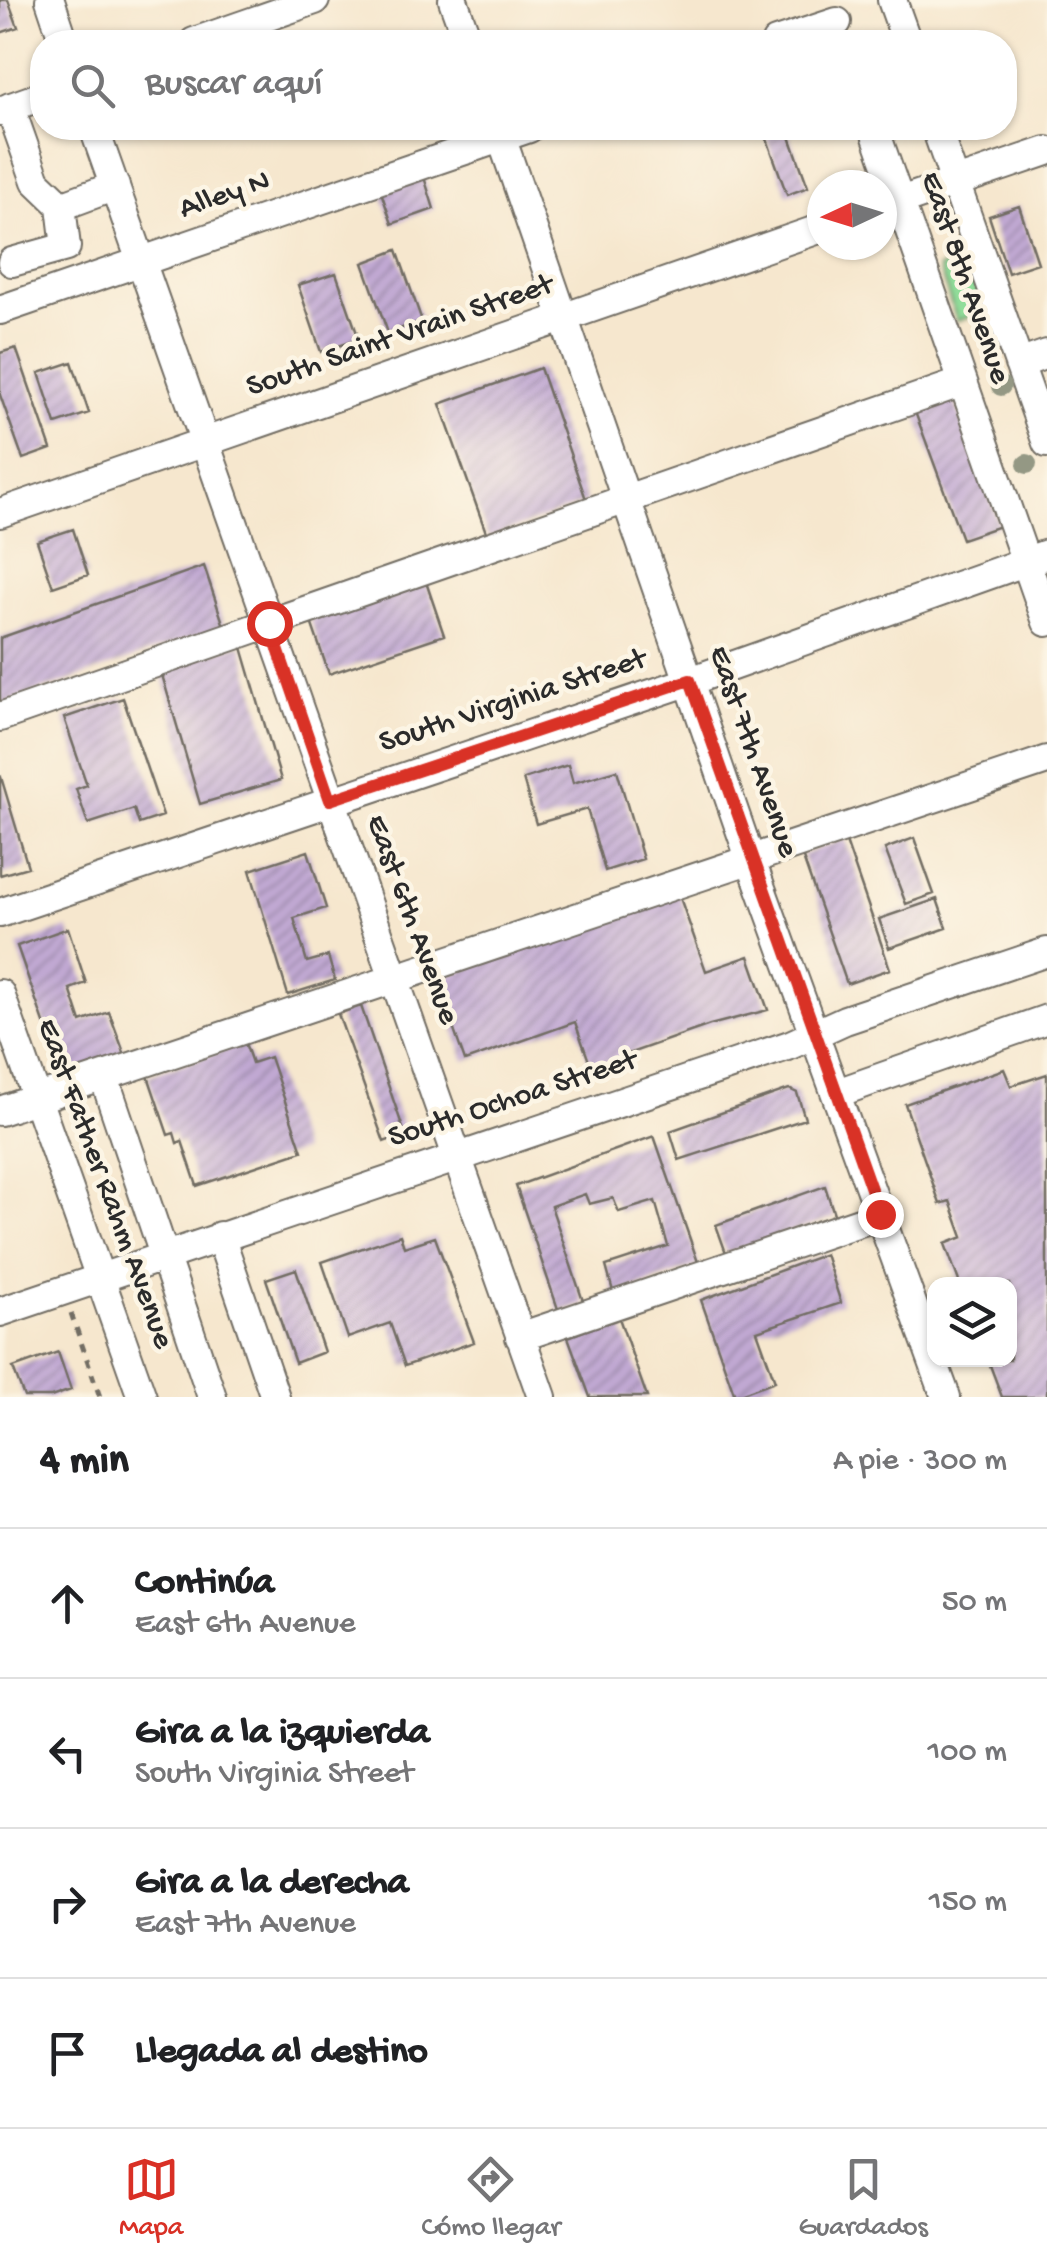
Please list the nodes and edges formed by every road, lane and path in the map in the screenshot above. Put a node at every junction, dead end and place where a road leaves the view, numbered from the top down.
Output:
1 (50, 0) edge
2 (315, 0) edge
3 (453, 0) edge
4 (897, 1) edge
5 (837, 21) edge
6 (60, 30) edge
7 (229, 30) edge
8 (464, 30) edge
9 (811, 30) edge
10 (904, 30) edge
11 (30, 100) edge
12 (5, 109) edge
13 (98, 140) edge
14 (477, 140) edge
15 (502, 140) edge
16 (877, 140) edge
17 (940, 140) edge
18 (1047, 151) edge
19 (883, 170) edge
20 (956, 183) junction
21 (115, 186) junction
22 (897, 202) edge
23 (62, 206) junction
24 (897, 219) edge
25 (807, 233) edge
26 (12, 262) dead end
27 (142, 262) junction
28 (0, 310) edge
29 (566, 317) junction
30 (1047, 354) edge
31 (1019, 364) junction
32 (963, 382) junction
33 (204, 442) junction
34 (1047, 444) edge
35 (629, 500) junction
36 (0, 512) edge
37 (1036, 558) edge
38 (1047, 622) edge
39 (269, 623) junction
40 (690, 680) junction
41 (0, 717) edge
42 (1047, 760) edge
43 (330, 800) junction
44 (750, 858) junction
45 (0, 913) edge
46 (1047, 952) edge
47 (396, 981) junction
48 (0, 994) edge
49 (1047, 1018) edge
50 (815, 1034) junction
51 (104, 1077) junction
52 (837, 1093) junction
53 (36, 1099) junction
54 (0, 1111) edge
55 (457, 1155) junction
56 (880, 1214) junction
57 (220, 1236) junction
58 (164, 1255) junction
59 (100, 1277) junction
60 (0, 1312) edge
61 (77, 1329) dead end
62 (520, 1337) junction
63 (939, 1395) edge
64 (100, 1397) edge
65 (142, 1397) edge
66 (212, 1397) edge
67 (275, 1397) edge
68 (542, 1397) edge

1 - 6 street
2 - 7 street
3 - 8 street
4 - 10 street
5 - 9 street
11 - 12 street
12 - 23 street
13 - 21 street, East 6th Avenue
14 - 27 street, Alley N
15 - 29 street, East 7th Avenue
16 - 19 street, East 8th Avenue
17 - 20 street, East 8th Avenue
18 - 20 street
20 - 22 street
20 - 31 street, East 8th Avenue
21 - 23 street
21 - 27 street, East 6th Avenue
23 - 26 street
24 - 32 street, East 8th Avenue
25 - 29 street, South Saint Vrain Street
27 - 28 street, Alley N
27 - 33 street, East 6th Avenue
29 - 33 street, South Saint Vrain Street
29 - 35 street, East 7th Avenue
30 - 31 street
31 - 34 street, East 8th Avenue
32 - 35 street
32 - 37 street, East 8th Avenue
33 - 36 street, South Saint Vrain Street
33 - 39 street, East 6th Avenue
35 - 39 street
35 - 40 street, East 7th Avenue
37 - 38 street, East 8th Avenue
37 - 40 street, South Virginia Street
39 - 41 street
39 - 43 street, East 6th Avenue
40 - 43 street, South Virginia Street
40 - 44 street, East 7th Avenue
42 - 44 street
43 - 45 street, South Virginia Street
43 - 47 street, East 6th Avenue
44 - 47 street
44 - 50 street, East 7th Avenue
46 - 50 street, South Ochoa Street
47 - 51 street
47 - 55 street, East 6th Avenue
48 - 53 street, East Father Rahm Avenue
49 - 52 street
50 - 52 street, East 7th Avenue
50 - 55 street, South Ochoa Street
51 - 53 street
51 - 58 street
52 - 56 street, East 7th Avenue
53 - 54 street
53 - 59 street, East Father Rahm Avenue
55 - 57 street, South Ochoa Street
55 - 62 street, East 6th Avenue
56 - 62 street
56 - 63 street, East 7th Avenue
57 - 58 street, South Ochoa Street
57 - 67 street
58 - 59 street, South Ochoa Street
58 - 66 street
59 - 60 street, South Ochoa Street
59 - 65 street, East Father Rahm Avenue
61 - 64 path
62 - 68 street, East 6th Avenue

